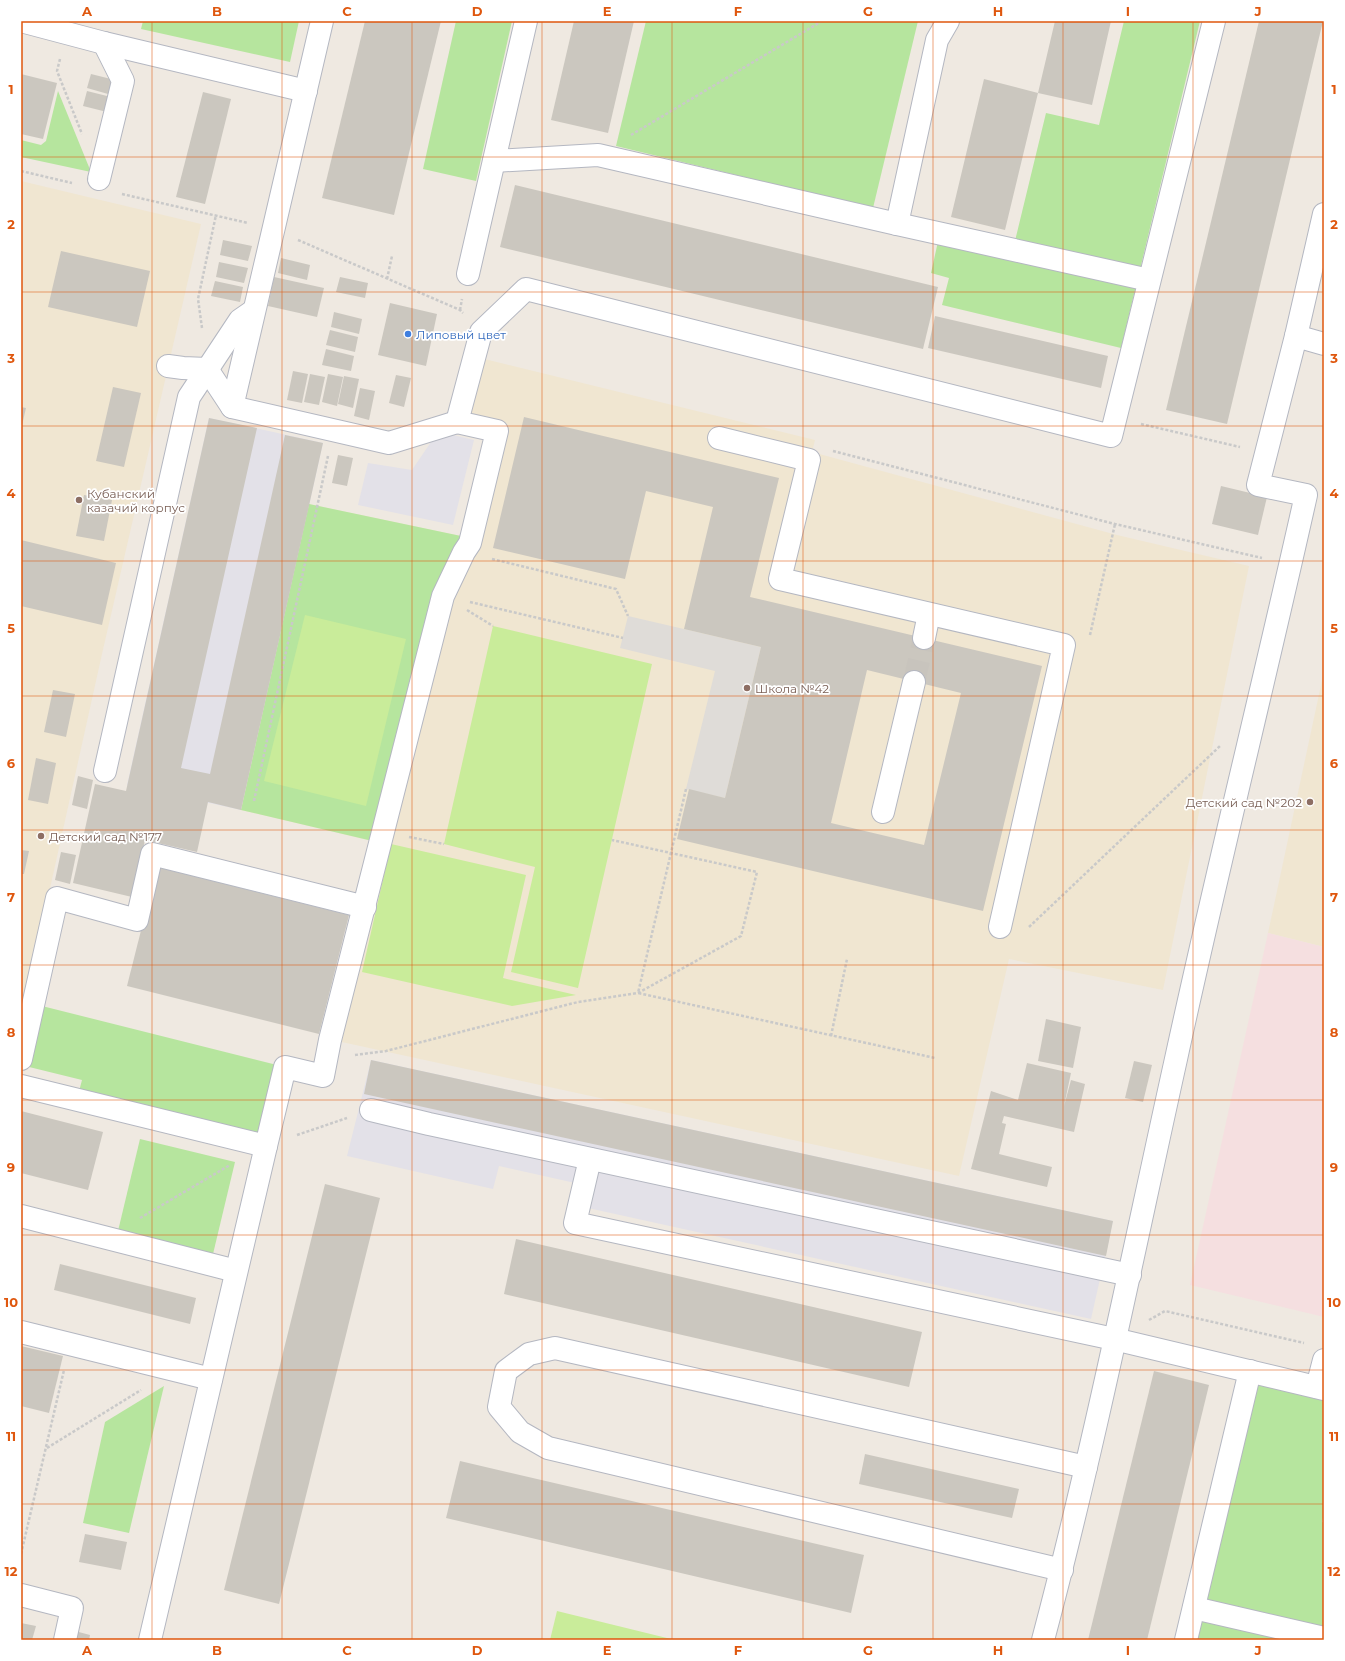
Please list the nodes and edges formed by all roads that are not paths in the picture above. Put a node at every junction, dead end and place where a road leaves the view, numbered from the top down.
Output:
1 (322, 21) edge
2 (526, 21) edge
3 (948, 21) edge
4 (1214, 21) edge
5 (27, 22) edge
6 (104, 43) junction
7 (306, 91) junction
8 (494, 161) junction
9 (99, 179) dead end
10 (1324, 214) edge
11 (897, 224) junction
12 (468, 274) dead end
13 (1149, 280) junction
14 (254, 311) junction
15 (1296, 336) junction
16 (1324, 344) edge
17 (168, 366) dead end
18 (207, 369) junction
19 (232, 407) junction
20 (457, 422) junction
21 (719, 438) dead end
22 (929, 614) junction
23 (924, 638) tunnel mouth
24 (914, 682) tunnel mouth
25 (105, 771) dead end
26 (883, 812) dead end
27 (364, 907) junction
28 (1000, 927) dead end
29 (21, 1059) edge
30 (21, 1086) edge
31 (370, 1110) road end
32 (266, 1146) junction
33 (590, 1159) junction
34 (21, 1216) edge
35 (236, 1271) junction
36 (1130, 1275) junction
37 (21, 1332) edge
38 (1114, 1339) junction
39 (1324, 1360) edge
40 (1250, 1371) junction
41 (212, 1378) junction
42 (1320, 1388) edge
43 (1086, 1467) junction
44 (1062, 1570) junction
45 (21, 1595) edge
46 (1194, 1608) junction
47 (1324, 1638) edge
48 (65, 1640) edge
49 (150, 1640) edge
50 (1043, 1640) edge
51 (1186, 1640) edge

1 - 7 lane
2 - 8 lane
3 - 11 lane
4 - 13 lane
5 - 6 lane
6 - 7 lane
6 - 9 lane
7 - 14 lane
8 - 11 lane
8 - 12 lane
10 - 15 lane
11 - 13 lane
13 - 20 lane
14 - 18 lane
14 - 19 lane
15 - 16 lane
15 - 36 lane
17 - 18 lane
18 - 19 lane
18 - 25 lane
19 - 20 lane
20 - 27 lane
21 - 22 lane
22 - 23 lane
22 - 28 lane
24 - 26 lane
27 - 29 lane
27 - 32 lane
30 - 32 lane
31 - 33 lane
32 - 35 lane
33 - 36 lane
33 - 38 lane
34 - 35 lane
35 - 41 lane
36 - 38 lane
37 - 41 lane
38 - 40 lane
38 - 43 lane
39 - 42 lane
40 - 42 lane
40 - 46 lane
41 - 49 lane
43 - 44 lane
43 - 44 lane
44 - 50 lane
45 - 48 lane
46 - 47 lane
46 - 51 lane

